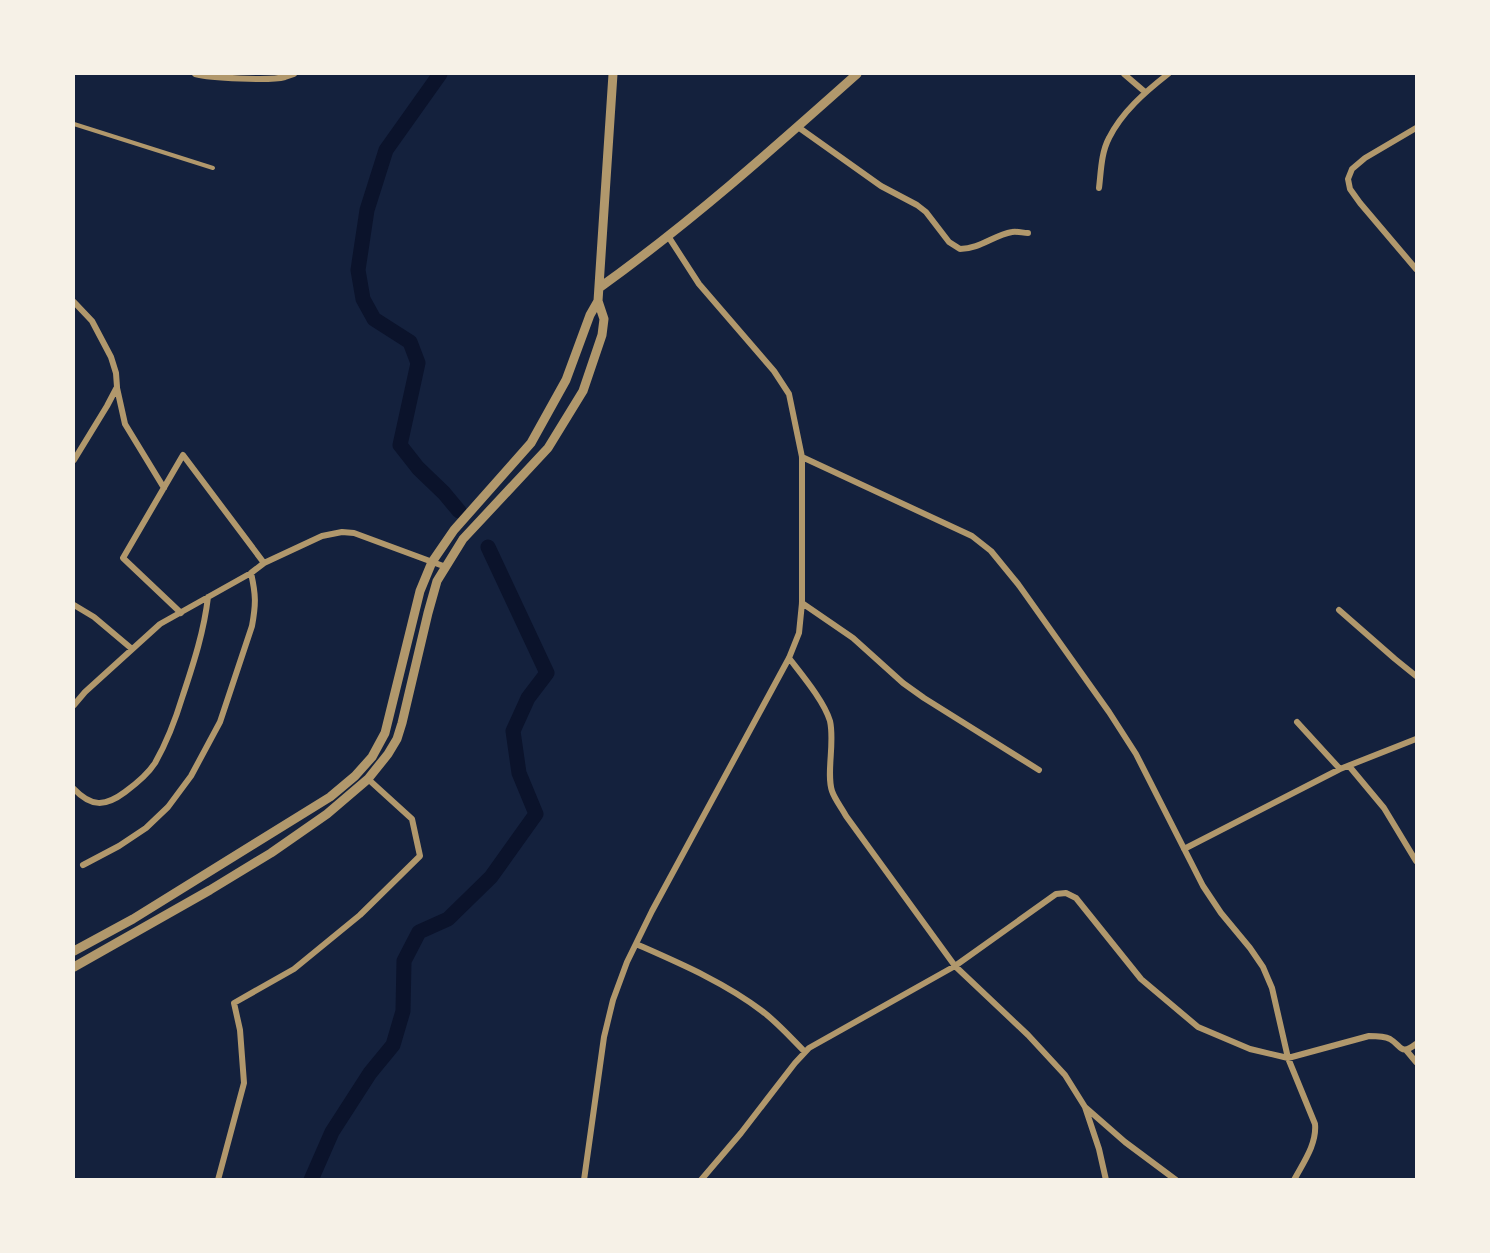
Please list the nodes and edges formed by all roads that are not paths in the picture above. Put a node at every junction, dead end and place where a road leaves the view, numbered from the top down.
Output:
1 (195, 74) edge
2 (294, 74) edge
3 (613, 74) edge
4 (857, 74) edge
5 (1124, 74) edge
6 (1168, 74) edge
7 (1145, 92) junction
8 (74, 124) edge
9 (798, 127) junction
10 (1416, 128) edge
11 (213, 168) dead end
12 (1099, 188) dead end
13 (1028, 233) dead end
14 (668, 236) junction
15 (1416, 269) edge
16 (599, 288) junction
17 (598, 301) junction
18 (74, 302) edge
19 (117, 387) junction
20 (802, 457) junction
21 (74, 460) edge
22 (164, 488) junction
23 (432, 562) junction
24 (264, 563) junction
25 (446, 567) junction
26 (251, 573) junction
27 (208, 597) junction
28 (802, 603) junction
29 (74, 604) edge
30 (1339, 610) dead end
31 (181, 613) junction
32 (132, 650) junction
33 (789, 658) junction
34 (1416, 676) edge
35 (74, 705) edge
36 (1297, 722) dead end
37 (1416, 739) edge
38 (1349, 766) junction
39 (1340, 769) junction
40 (1039, 770) dead end
41 (368, 779) junction
42 (74, 789) edge
43 (1184, 849) junction
44 (1416, 861) edge
45 (83, 865) dead end
46 (636, 944) junction
47 (74, 951) edge
48 (955, 966) junction
49 (74, 968) edge
50 (1416, 1044) edge
51 (1406, 1050) junction
52 (805, 1052) junction
53 (1288, 1058) junction
54 (1416, 1062) edge
55 (1085, 1107) junction
56 (218, 1179) edge
57 (584, 1179) edge
58 (701, 1179) edge
59 (1106, 1179) edge
60 (1176, 1179) edge
61 (1294, 1179) edge

1 - 2 street
3 - 16 street
4 - 9 street
5 - 7 street
6 - 7 street
7 - 12 street
8 - 11 lane
9 - 13 street
9 - 14 street
10 - 15 street
14 - 16 street
14 - 20 street
16 - 17 street
17 - 23 street
17 - 25 street
18 - 19 street
19 - 21 street
19 - 22 street
20 - 28 street
20 - 43 street
22 - 24 street
22 - 31 street
23 - 24 street
23 - 25 street
23 - 47 street
24 - 26 street
25 - 41 street
26 - 27 street
26 - 45 street
27 - 31 street
27 - 42 street
28 - 33 street
28 - 40 street
29 - 32 street
30 - 34 street
31 - 32 street
32 - 35 street
33 - 46 street
33 - 48 street
36 - 39 street
37 - 38 street
38 - 39 street
38 - 44 street
39 - 43 street
41 - 49 street
41 - 56 street
43 - 53 street
46 - 52 street
46 - 57 street
48 - 52 street
48 - 53 street
48 - 55 street
50 - 51 street
51 - 53 street
51 - 54 street
52 - 58 street
53 - 61 street
55 - 59 street
55 - 60 street

